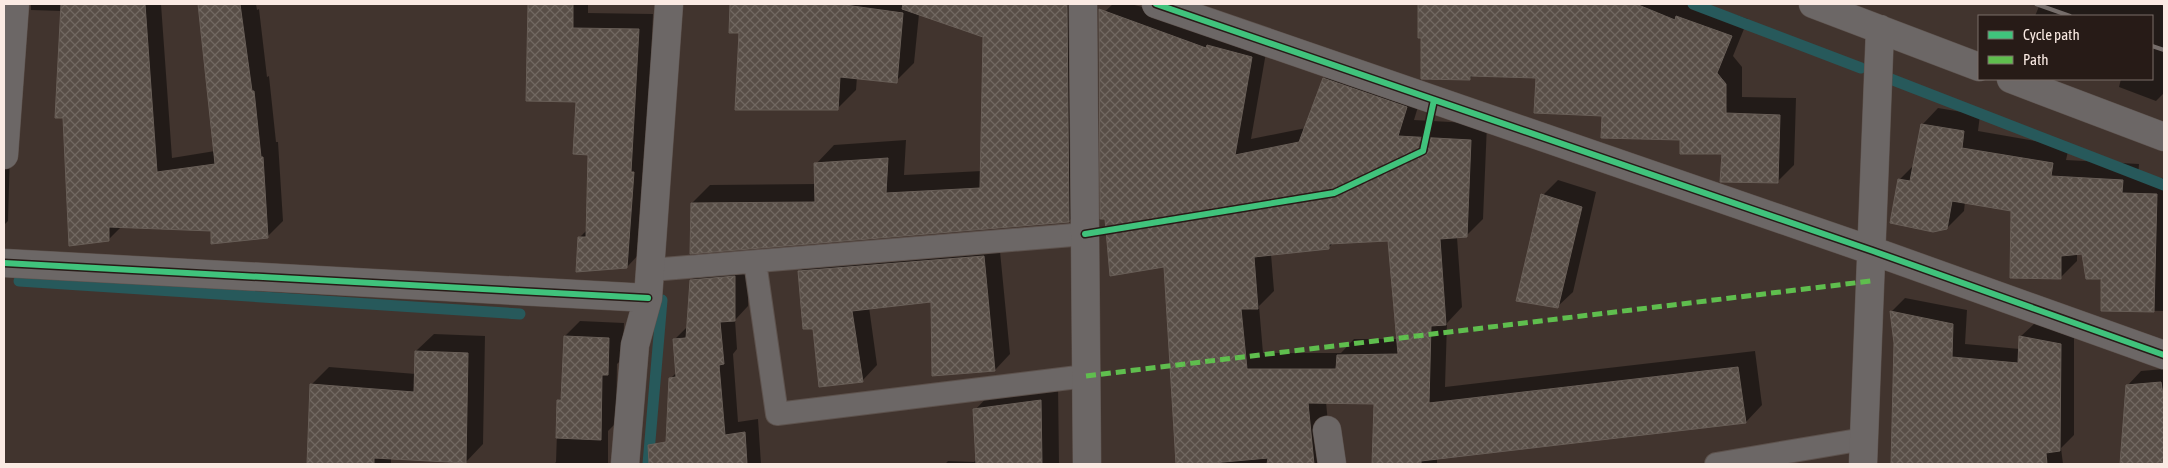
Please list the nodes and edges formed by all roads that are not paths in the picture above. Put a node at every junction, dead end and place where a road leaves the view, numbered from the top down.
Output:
1 (15, 4) edge
2 (669, 4) edge
3 (1082, 4) edge
4 (1156, 4) edge
5 (1813, 4) edge
6 (1880, 29) junction
7 (1978, 67) edge
8 (2014, 80) edge
9 (2164, 137) edge
10 (4, 155) edge
11 (1085, 234) junction
12 (1873, 251) junction
13 (755, 262) junction
14 (4, 263) edge
15 (651, 270) junction
16 (648, 298) junction
17 (2164, 354) edge
18 (1086, 376) junction
19 (1327, 430) dead end
20 (1864, 452) edge
21 (625, 464) edge
22 (1087, 464) edge
23 (1332, 464) edge
24 (1716, 464) edge

1 - 10 street
2 - 15 street
3 - 11 street
4 - 12 street
5 - 6 street
6 - 7 street
6 - 12 street
8 - 9 street
11 - 13 lane
11 - 18 street
12 - 17 street
12 - 20 street
13 - 15 lane
13 - 18 lane
14 - 16 street
15 - 16 street
16 - 21 street
18 - 22 street
19 - 23 street
20 - 24 lane

